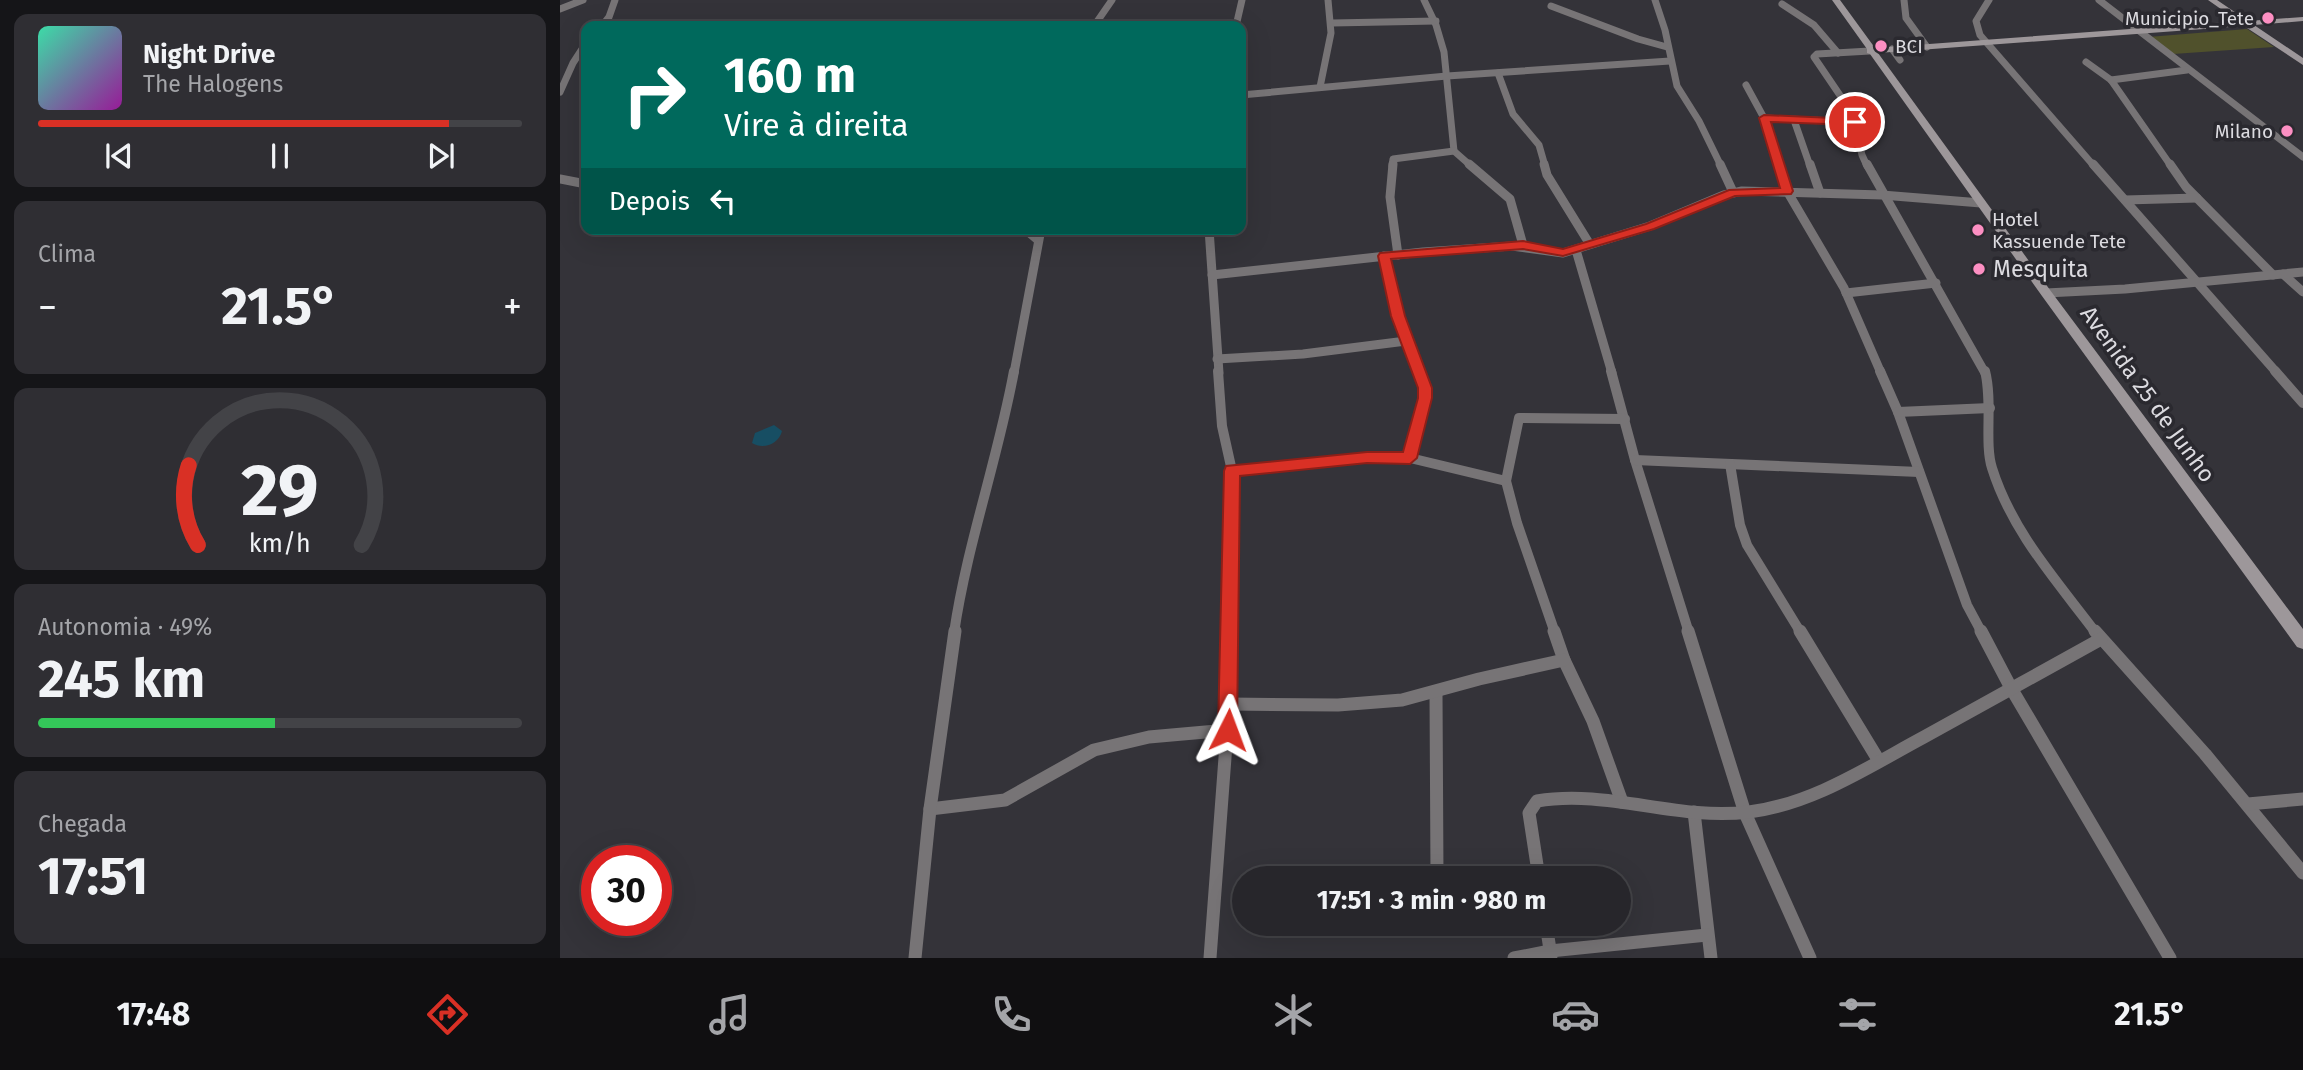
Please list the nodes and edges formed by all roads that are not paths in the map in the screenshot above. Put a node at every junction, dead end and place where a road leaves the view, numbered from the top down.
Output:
1 (583, 0) edge
2 (615, 0) edge
3 (1112, 0) edge
4 (1242, 0) edge
5 (1328, 0) edge
6 (1424, 0) edge
7 (1655, 0) edge
8 (1836, 0) edge
9 (1904, 0) edge
10 (1989, 0) edge
11 (2099, 0) edge
12 (2212, 0) edge
13 (2228, 0) edge
14 (1782, 4) dead end
15 (1550, 6) dead end
16 (560, 9) edge
17 (2303, 19) edge
18 (606, 21) edge
19 (1097, 21) edge
20 (1237, 21) edge
21 (1436, 21) junction
22 (2260, 22) junction
23 (1332, 23) junction
24 (2247, 23) junction
25 (2140, 32) junction
26 (1986, 43) junction
27 (1667, 47) junction
28 (1927, 47) junction
29 (1892, 50) junction
30 (581, 51) edge
31 (1870, 51) junction
32 (2303, 51) edge
33 (1838, 53) junction
34 (1900, 60) dead end
35 (1670, 61) junction
36 (2303, 61) edge
37 (2086, 62) dead end
38 (2187, 70) junction
39 (1498, 73) junction
40 (1447, 76) junction
41 (563, 80) edge
42 (2111, 80) junction
43 (1746, 85) dead end
44 (1320, 87) junction
45 (560, 92) edge
46 (1246, 94) edge
47 (1764, 118) junction
48 (1794, 120) junction
49 (1855, 122) junction
50 (1454, 151) junction
51 (2303, 157) edge
52 (560, 179) edge
53 (581, 183) edge
54 (1787, 191) junction
55 (1733, 192) junction
56 (1819, 192) junction
57 (1882, 195) junction
58 (2197, 198) junction
59 (2125, 200) junction
60 (1981, 203) junction
61 (1040, 235) edge
62 (1209, 235) edge
63 (1589, 243) junction
64 (1523, 245) junction
65 (1576, 250) junction
66 (1398, 255) junction
67 (1384, 256) junction
68 (2303, 272) edge
69 (2283, 274) junction
70 (1212, 275) junction
71 (2273, 275) junction
72 (2198, 282) junction
73 (1936, 283) junction
74 (2303, 292) edge
75 (1846, 293) junction
76 (2046, 293) junction
77 (1406, 341) junction
78 (1217, 359) junction
79 (2303, 403) edge
80 (1990, 408) junction
81 (1898, 412) junction
82 (1625, 419) junction
83 (1410, 458) junction
84 (1634, 460) junction
85 (1730, 464) junction
86 (1232, 471) junction
87 (1919, 472) junction
88 (1506, 481) junction
89 (2101, 639) junction
90 (2303, 642) edge
91 (1564, 660) junction
92 (2011, 688) junction
93 (1436, 693) junction
94 (1229, 704) junction
95 (1228, 730) junction
96 (1879, 761) junction
97 (2303, 799) edge
98 (1622, 802) junction
99 (2248, 804) junction
100 (930, 809) junction
101 (1694, 812) junction
102 (1745, 813) junction
103 (1437, 866) edge
104 (1537, 866) edge
105 (2303, 873) edge
106 (1707, 935) junction
107 (1548, 936) edge
108 (1551, 955) edge
109 (915, 958) edge
110 (1210, 958) edge
111 (1514, 958) edge
112 (1711, 958) edge
113 (1810, 958) edge
114 (2170, 958) edge

1 - 16 street
2 - 18 street
3 - 19 street
4 - 20 street
5 - 23 street
6 - 21 street
7 - 27 street
8 - 31 street, Avenida 25 de Junho
9 - 28 street
10 - 26 street
11 - 25 street
12 - 24 street
13 - 22 street
14 - 33 street
15 - 27 street
17 - 22 street
21 - 23 street
21 - 40 street
22 - 24 street
22 - 32 street
23 - 44 street
24 - 25 street
24 - 36 street
25 - 26 street
25 - 38 street
26 - 28 street
26 - 59 street
27 - 35 street
28 - 29 street
29 - 31 street
29 - 34 street
30 - 41 street
31 - 33 street
31 - 60 street, Avenida 25 de Junho
33 - 49 street
35 - 39 street
35 - 55 street
37 - 42 street
38 - 42 street
38 - 51 street
39 - 40 street
39 - 63 street
40 - 44 street
40 - 50 street
41 - 45 street
42 - 58 street
43 - 47 street
44 - 46 street
47 - 48 street
47 - 54 street
48 - 49 street
48 - 56 street
49 - 57 street
50 - 64 street
50 - 66 street
52 - 53 street
54 - 55 street
54 - 56 street
54 - 75 street
55 - 63 street
56 - 57 street
57 - 60 street
57 - 73 street
58 - 59 street
58 - 71 street
59 - 72 street
60 - 76 street, Avenida 25 de Junho
61 - 100 street
62 - 70 street
63 - 65 street
64 - 65 street
64 - 66 street
65 - 82 street
66 - 67 street
67 - 70 street
67 - 77 street
68 - 69 street
69 - 71 street
69 - 74 street
70 - 78 street
71 - 72 street
72 - 76 street
72 - 79 street
73 - 75 street
73 - 80 street
75 - 81 street
76 - 90 street, Avenida 25 de Junho
77 - 78 street
77 - 83 street
78 - 86 street
80 - 81 street
80 - 89 street
81 - 87 street
82 - 84 street
82 - 88 street
83 - 86 street
83 - 88 street
84 - 85 street
84 - 102 street
85 - 87 street
85 - 96 street
86 - 94 street
87 - 92 street
88 - 91 street
89 - 92 street
89 - 99 street
91 - 93 street
91 - 98 street
92 - 96 street
92 - 114 street
93 - 94 street
93 - 103 street
94 - 95 street
95 - 100 street
95 - 110 street
96 - 102 street
97 - 99 street
98 - 101 street
98 - 104 street
99 - 105 street
100 - 109 street
101 - 102 street
101 - 106 street
102 - 113 street
106 - 108 street
106 - 112 street
107 - 108 street
108 - 111 street

